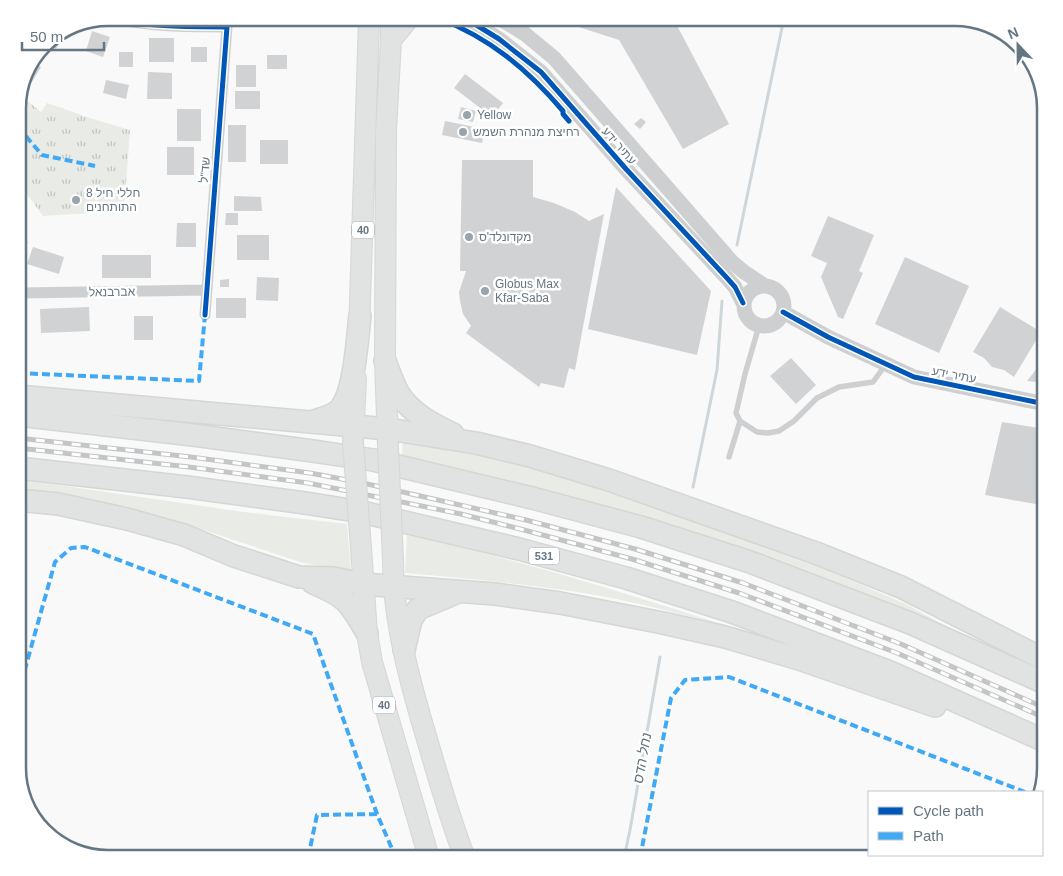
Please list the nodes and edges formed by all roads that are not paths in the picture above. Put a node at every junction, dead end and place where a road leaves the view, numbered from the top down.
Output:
1 (168, 26) edge
2 (369, 26) edge
3 (390, 26) edge
4 (402, 26) edge
5 (478, 26) edge
6 (512, 26) edge
7 (391, 40) junction
8 (765, 286) junction
9 (206, 290) junction
10 (26, 293) edge
11 (743, 303) junction
12 (783, 312) junction
13 (205, 315) dead end
14 (360, 316) junction
15 (759, 326) junction
16 (385, 360) junction
17 (886, 364) junction
18 (26, 397) edge
19 (1037, 402) edge
20 (26, 416) edge
21 (740, 421) junction
22 (311, 422) junction
23 (353, 434) junction
24 (388, 438) junction
25 (476, 443) junction
26 (729, 457) dead end
27 (26, 469) edge
28 (26, 501) edge
29 (299, 577) junction
30 (362, 584) junction
31 (393, 587) junction
32 (461, 591) junction
33 (367, 633) junction
34 (404, 650) junction
35 (1037, 655) edge
36 (1037, 679) edge
37 (1037, 737) edge
38 (1037, 743) edge
39 (428, 850) edge
40 (462, 850) edge

1 - 9 street, שד"ל
2 - 14 highway, 40
3 - 7 highway, 40
4 - 7 highway
5 - 11 street, עתיר ידע
6 - 8 street, עתיר ידע
7 - 16 highway, 40
8 - 11 street
8 - 12 street
9 - 10 street, אברבנאל
9 - 13 street, שד"ל
11 - 15 street
12 - 15 street
12 - 17 street, עתיר ידע
14 - 22 highway
14 - 23 highway, 40
15 - 21 lane
16 - 24 highway, 40
16 - 25 highway
17 - 19 street, עתיר ידע
17 - 21 lane
18 - 22 highway
20 - 36 highway
21 - 26 lane
22 - 23 highway
23 - 24 highway
23 - 30 highway, 40, bridge
24 - 25 highway
24 - 31 highway, 40, bridge
25 - 35 highway
27 - 37 highway, 531
28 - 29 highway
29 - 30 highway
29 - 33 highway
30 - 31 highway
30 - 33 highway, 40
31 - 32 highway
31 - 34 highway, 40
32 - 34 highway
32 - 38 highway
33 - 39 highway, 40
34 - 40 highway, 40

